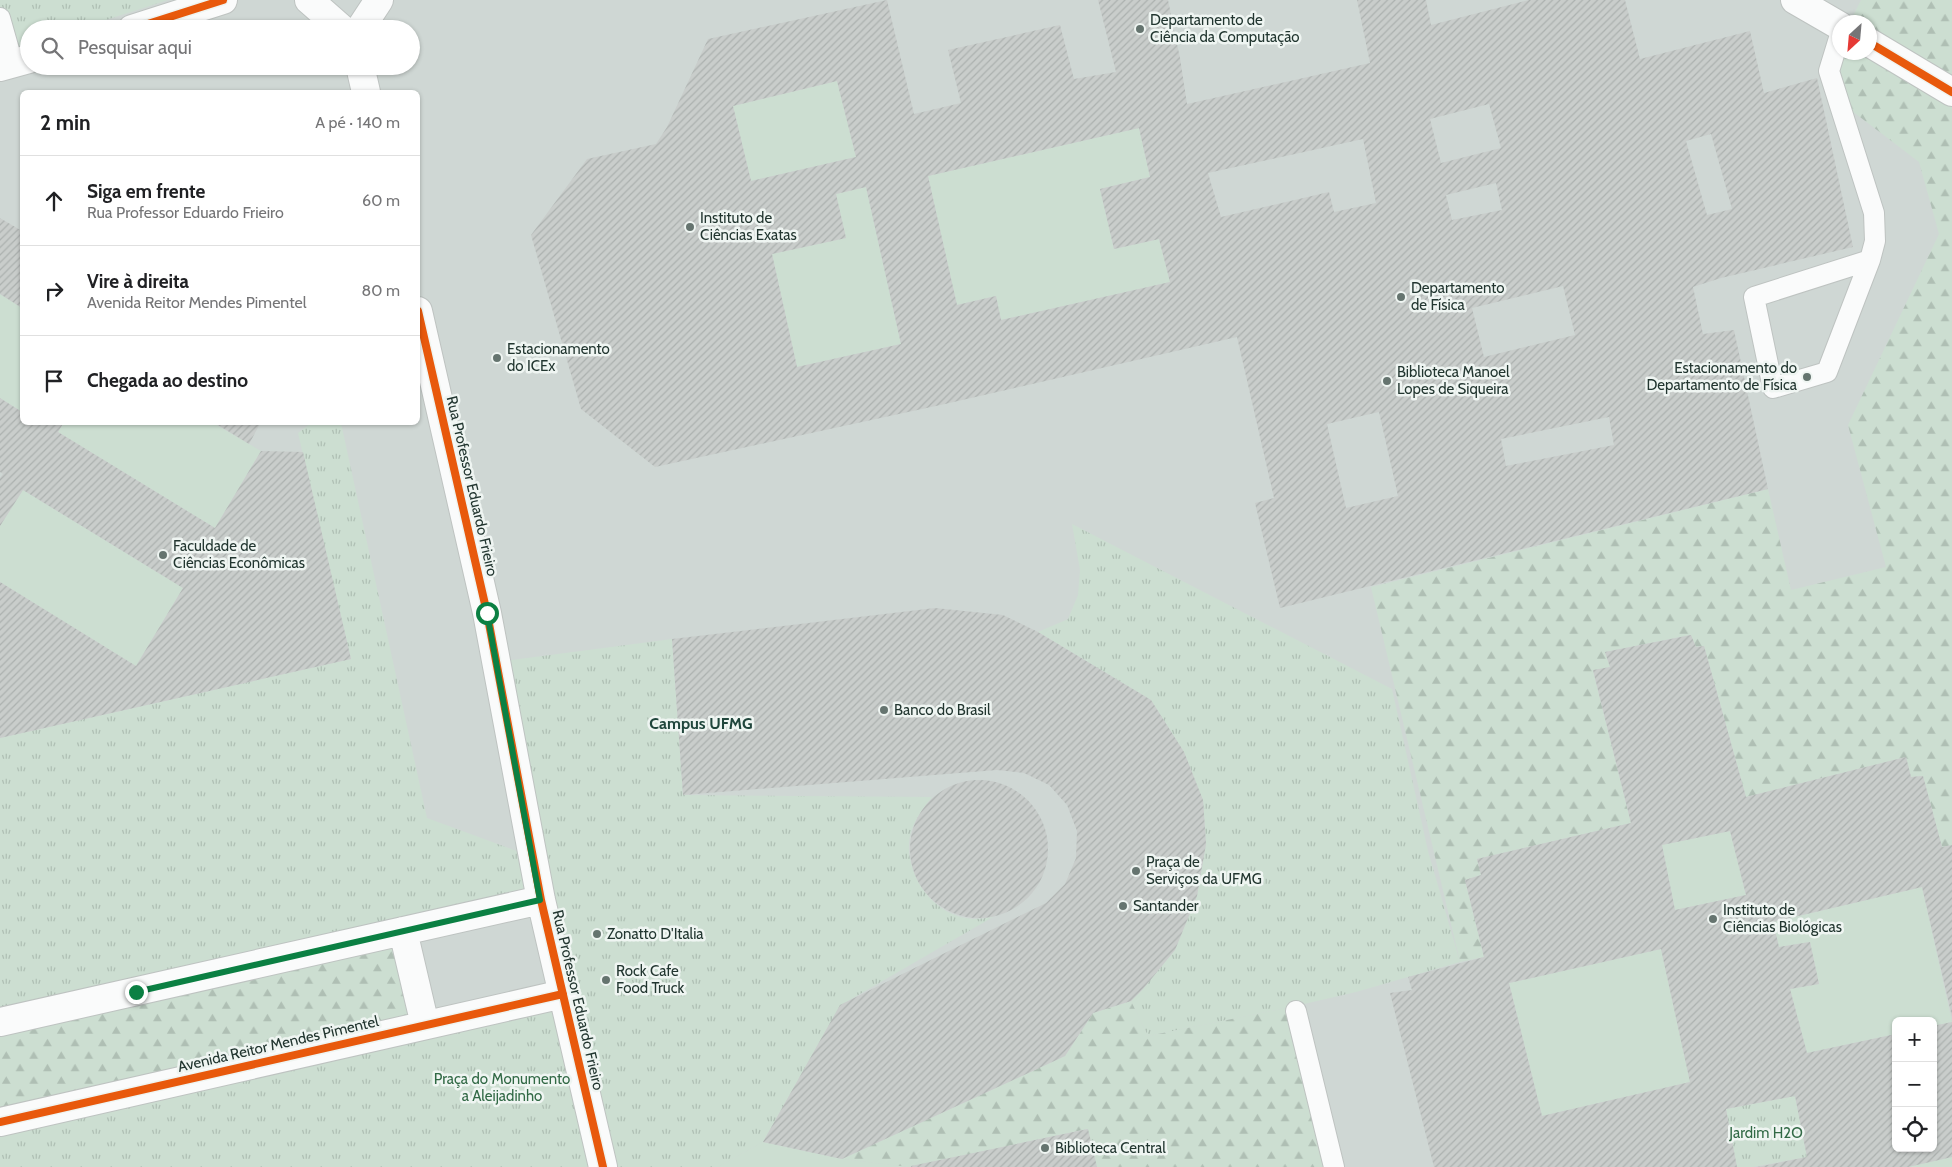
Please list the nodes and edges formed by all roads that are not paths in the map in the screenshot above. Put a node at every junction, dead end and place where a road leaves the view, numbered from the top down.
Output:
1 (223, 0) edge
2 (309, 0) edge
3 (379, 0) edge
4 (1795, 0) edge
5 (0, 18) edge
6 (160, 20) edge
7 (332, 20) edge
8 (366, 20) edge
9 (1832, 21) edge
10 (1877, 47) edge
11 (1832, 60) edge
12 (14, 64) edge
13 (362, 75) edge
14 (366, 90) edge
15 (1952, 92) edge
16 (1870, 260) junction
17 (420, 320) edge
18 (540, 900) junction
19 (403, 931) junction
20 (563, 994) junction
21 (1296, 1011) dead end
22 (0, 1022) edge
23 (426, 1025) junction
24 (0, 1122) edge
25 (603, 1167) edge
26 (1334, 1167) edge

1 - 6 street
2 - 7 street
3 - 8 street
4 - 9 street
5 - 12 lane
10 - 15 street
11 - 16 lane
13 - 14 street
16 - 16 lane
17 - 18 street, Rua Professor Eduardo Frieiro
18 - 19 street
18 - 20 street, Rua Professor Eduardo Frieiro
19 - 22 street
19 - 23 street
20 - 23 street, Avenida Reitor Mendes Pimentel
20 - 25 street, Rua Professor Eduardo Frieiro
21 - 26 lane
23 - 24 street, Avenida Reitor Mendes Pimentel

